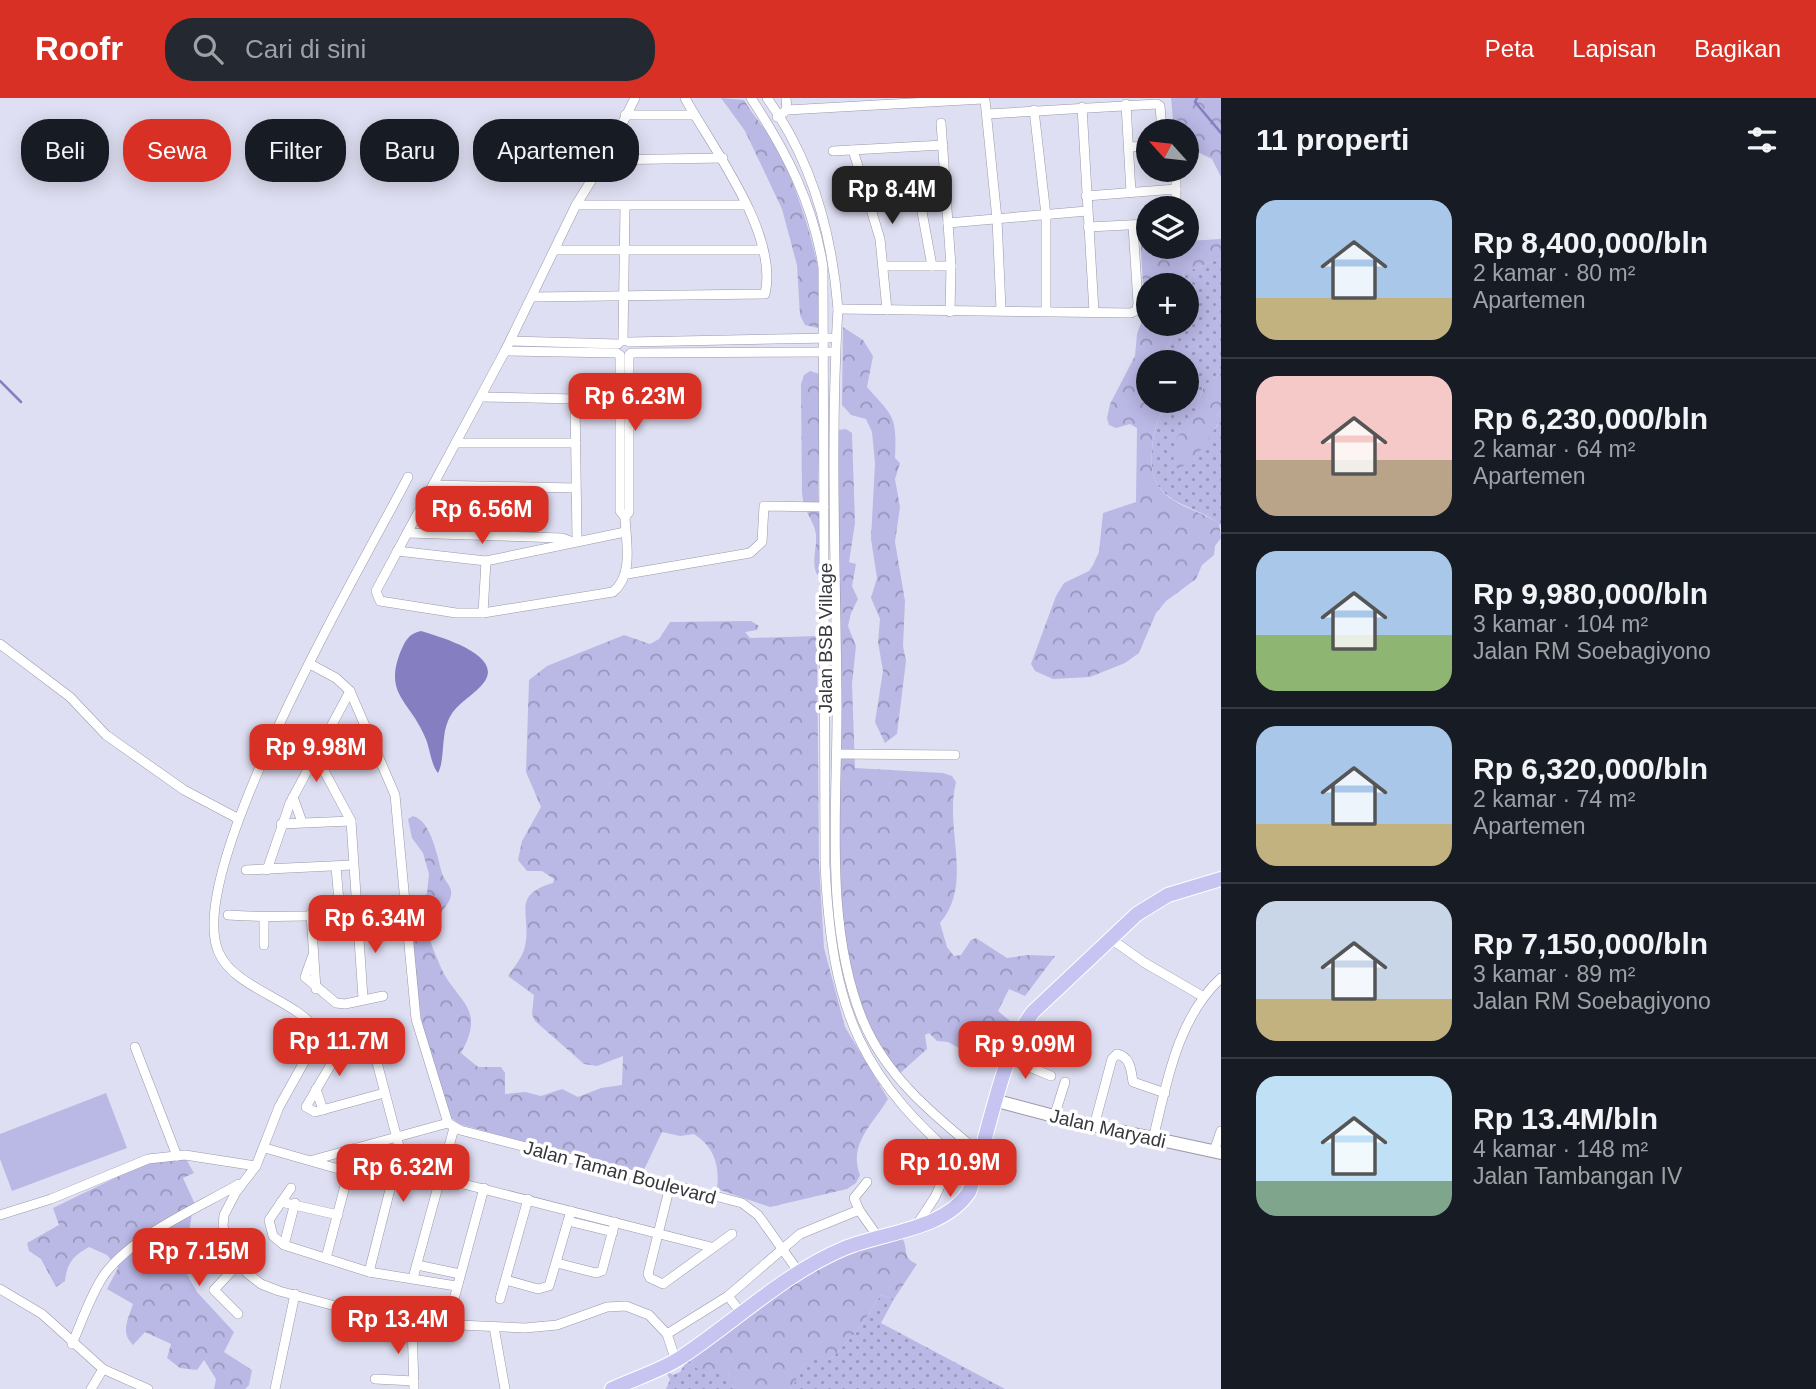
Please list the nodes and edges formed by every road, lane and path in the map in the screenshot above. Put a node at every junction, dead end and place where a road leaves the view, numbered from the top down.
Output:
1 (635, 98) edge
2 (685, 98) edge
3 (767, 98) edge
4 (786, 98) edge
5 (754, 99) edge
6 (985, 99) edge
7 (1126, 104) junction
8 (1082, 107) junction
9 (1034, 110) junction
10 (783, 113) junction
11 (987, 114) junction
12 (625, 115) junction
13 (694, 115) junction
14 (623, 119) edge
15 (1160, 119) edge
16 (941, 123) dead end
17 (768, 124) junction
18 (943, 145) junction
19 (1129, 147) junction
20 (1136, 147) edge
21 (853, 150) junction
22 (833, 151) dead end
23 (723, 158) junction
24 (639, 159) edge
25 (590, 182) edge
26 (1176, 182) edge
27 (946, 189) junction
28 (1176, 189) junction
29 (918, 190) junction
30 (868, 193) junction
31 (1131, 193) junction
32 (1086, 196) junction
33 (1176, 196) edge
34 (576, 205) junction
35 (746, 205) junction
36 (625, 206) junction
37 (1087, 211) junction
38 (1046, 215) junction
39 (997, 219) junction
40 (948, 223) junction
41 (1133, 226) junction
42 (1136, 226) edge
43 (1088, 227) junction
44 (556, 250) junction
45 (762, 250) junction
46 (624, 252) junction
47 (884, 266) junction
48 (932, 266) junction
49 (951, 267) junction
50 (533, 297) junction
51 (624, 297) junction
52 (838, 309) junction
53 (1000, 309) junction
54 (887, 310) junction
55 (1046, 310) junction
56 (950, 312) junction
57 (1094, 312) junction
58 (836, 338) junction
59 (805, 339) junction
60 (825, 339) junction
61 (511, 341) junction
62 (624, 349) junction
63 (505, 351) junction
64 (805, 352) junction
65 (825, 352) junction
66 (837, 352) junction
67 (481, 397) junction
68 (456, 443) junction
69 (576, 443) junction
70 (408, 477) dead end
71 (433, 485) junction
72 (575, 488) junction
73 (824, 506) junction
74 (625, 532) junction
75 (407, 533) junction
76 (574, 541) junction
77 (397, 551) junction
78 (486, 561) junction
79 (626, 574) junction
80 (483, 613) junction
81 (0, 644) edge
82 (310, 664) junction
83 (350, 691) junction
84 (315, 754) junction
85 (837, 754) junction
86 (955, 755) dead end
87 (293, 797) junction
88 (237, 818) junction
89 (351, 821) junction
90 (302, 822) junction
91 (281, 824) junction
92 (352, 865) junction
93 (336, 867) junction
94 (246, 870) dead end
95 (267, 870) junction
96 (1221, 879) edge
97 (404, 907) junction
98 (340, 913) junction
99 (310, 914) junction
100 (356, 914) junction
101 (228, 915) dead end
102 (264, 918) junction
103 (1111, 939) junction
104 (264, 945) dead end
105 (1221, 978) edge
106 (383, 996) dead end
107 (1202, 996) junction
108 (363, 998) junction
109 (135, 1047) dead end
110 (1010, 1059) junction
111 (1051, 1076) dead end
112 (1065, 1082) dead end
113 (316, 1089) junction
114 (384, 1093) junction
115 (1165, 1093) junction
116 (997, 1101) junction
117 (323, 1110) junction
118 (1054, 1117) junction
119 (451, 1125) junction
120 (1094, 1126) junction
121 (1221, 1131) edge
122 (397, 1136) junction
123 (1153, 1139) junction
124 (264, 1148) junction
125 (355, 1148) junction
126 (1217, 1152) edge
127 (981, 1154) junction
128 (177, 1156) junction
129 (953, 1157) junction
130 (313, 1160) junction
131 (257, 1166) junction
132 (397, 1167) junction
133 (349, 1172) junction
134 (975, 1174) junction
135 (441, 1177) junction
136 (247, 1180) junction
137 (867, 1182) dead end
138 (670, 1186) junction
139 (290, 1188) dead end
140 (484, 1188) junction
141 (528, 1199) junction
142 (281, 1202) junction
143 (295, 1203) junction
144 (859, 1210) junction
145 (571, 1211) junction
146 (338, 1214) junction
147 (0, 1215) edge
148 (568, 1221) junction
149 (916, 1226) junction
150 (614, 1227) junction
151 (659, 1233) junction
152 (732, 1234) dead end
153 (878, 1237) junction
154 (284, 1245) junction
155 (712, 1247) junction
156 (782, 1248) junction
157 (326, 1258) junction
158 (239, 1263) junction
159 (557, 1264) junction
160 (417, 1265) junction
161 (798, 1271) junction
162 (369, 1272) junction
163 (460, 1274) junction
164 (413, 1278) junction
165 (506, 1280) junction
166 (456, 1286) junction
167 (0, 1289) edge
168 (295, 1294) junction
169 (728, 1296) junction
170 (500, 1299) dead end
171 (238, 1314) dead end
172 (742, 1314) junction
173 (412, 1323) junction
174 (447, 1325) junction
175 (494, 1327) junction
176 (667, 1334) junction
177 (72, 1344) junction
178 (677, 1361) junction
179 (103, 1369) junction
180 (375, 1379) dead end
181 (414, 1385) edge
182 (91, 1389) edge
183 (148, 1389) edge
184 (275, 1389) edge
185 (505, 1389) edge
186 (612, 1389) edge

1 - 12 street
2 - 13 street
3 - 10 street
4 - 10 street
5 - 17 street, Jalan BSB Village
6 - 10 street
6 - 11 street
7 - 8 street
7 - 15 street
7 - 19 street
8 - 9 street
8 - 32 street
9 - 11 street
9 - 38 street
10 - 17 street
10 - 52 street
11 - 39 street
12 - 13 street
12 - 14 street
13 - 23 street
16 - 18 street
17 - 60 street, Jalan BSB Village
18 - 21 street
18 - 27 street
19 - 20 street
19 - 31 street
21 - 22 street
21 - 30 street
23 - 24 street
23 - 35 street
25 - 34 street
26 - 28 street
27 - 29 street
27 - 40 street
28 - 31 street
28 - 33 street
29 - 30 street
29 - 48 street
30 - 47 street
31 - 32 street
32 - 37 street
34 - 36 street
34 - 44 street
35 - 36 street
35 - 45 street
36 - 46 street
37 - 38 street
37 - 43 street
38 - 39 street
38 - 55 street
39 - 40 street
39 - 53 street
40 - 49 street
41 - 42 street
41 - 43 street
41 - 57 street
43 - 57 street
44 - 46 street
44 - 50 street
45 - 46 street
45 - 51 street
46 - 51 street
47 - 48 street
47 - 54 street
48 - 49 street
49 - 56 street
50 - 51 street
50 - 61 street
51 - 62 street
52 - 54 street
52 - 58 street
53 - 55 street
53 - 56 street
54 - 56 street
55 - 57 street
58 - 60 street
58 - 66 street
59 - 60 street
59 - 62 street
59 - 64 street
60 - 65 street, Jalan BSB Village
61 - 62 street
61 - 63 street
62 - 63 street
62 - 64 street
62 - 74 street
63 - 67 street
64 - 65 street
65 - 66 street
65 - 73 street, Jalan BSB Village
66 - 85 street
67 - 68 street
67 - 69 street
68 - 69 street
68 - 71 street
69 - 72 street
70 - 82 street
71 - 72 street
71 - 75 street
72 - 76 street
73 - 79 street
73 - 129 street, Jalan BSB Village
74 - 76 street
74 - 79 street
75 - 76 street
75 - 77 street
76 - 78 street
77 - 78 street
77 - 80 street
78 - 80 street
79 - 80 street
81 - 88 street
82 - 83 street
82 - 88 street
83 - 84 street
83 - 97 street
84 - 87 street
84 - 89 street
85 - 86 street
85 - 127 street
87 - 90 street
87 - 91 street
88 - 124 street
89 - 90 street
89 - 92 street
90 - 91 street
91 - 95 street
92 - 93 street
92 - 100 street
93 - 95 street
93 - 98 street
94 - 95 street
96 - 103 main road
97 - 100 street
97 - 119 street
98 - 99 street
98 - 100 street
99 - 102 street
99 - 108 street
100 - 108 street
101 - 102 street
102 - 104 street
103 - 107 street
103 - 110 main road
105 - 107 street
106 - 108 street
107 - 115 street
109 - 128 street
110 - 111 street
110 - 116 main road
112 - 118 street
113 - 114 street
113 - 117 street
113 - 117 street
114 - 117 street
114 - 122 street
115 - 120 street
115 - 123 street
116 - 118 street, Jalan Maryadi
116 - 127 main road
118 - 120 street, Jalan Maryadi
119 - 122 street
119 - 135 street
119 - 138 street, Jalan Taman Boulevard
120 - 123 street, Jalan Maryadi
121 - 126 street
122 - 125 street
122 - 132 street
123 - 126 street, Jalan Maryadi
124 - 130 street
124 - 131 street
125 - 130 street
125 - 133 street
127 - 134 main road
128 - 131 street
128 - 147 street
129 - 134 street, Jalan BSB Village
129 - 149 street
130 - 133 street
131 - 136 street
132 - 135 street
132 - 162 street
133 - 146 street
134 - 149 main road
135 - 140 street
135 - 160 street
136 - 158 street
136 - 177 street
137 - 144 street
138 - 151 street
138 - 156 street, Jalan Taman Boulevard
139 - 142 street
140 - 141 street
140 - 163 street
141 - 145 street
141 - 165 street
142 - 143 street
142 - 154 street
143 - 146 street
143 - 154 street
144 - 153 street
144 - 156 street
145 - 148 street
145 - 150 street
146 - 157 street
148 - 150 street
148 - 159 street
149 - 153 main road
150 - 151 street
150 - 159 street
151 - 155 street
151 - 155 street
152 - 155 street
153 - 161 main road
154 - 157 street
156 - 161 street, Jalan Taman Boulevard
156 - 169 street
157 - 162 street
158 - 168 street
158 - 171 street
159 - 165 street
160 - 163 street
160 - 164 street
161 - 172 main road
162 - 164 street
163 - 166 street
164 - 166 street
165 - 170 street
166 - 174 street
167 - 177 street
168 - 173 street
168 - 184 street
169 - 172 street
169 - 176 street
172 - 178 main road
173 - 174 street
173 - 181 street
174 - 175 street
175 - 176 street
175 - 185 street
176 - 178 street
177 - 179 street
178 - 186 main road
179 - 182 street
179 - 183 street
180 - 181 street

